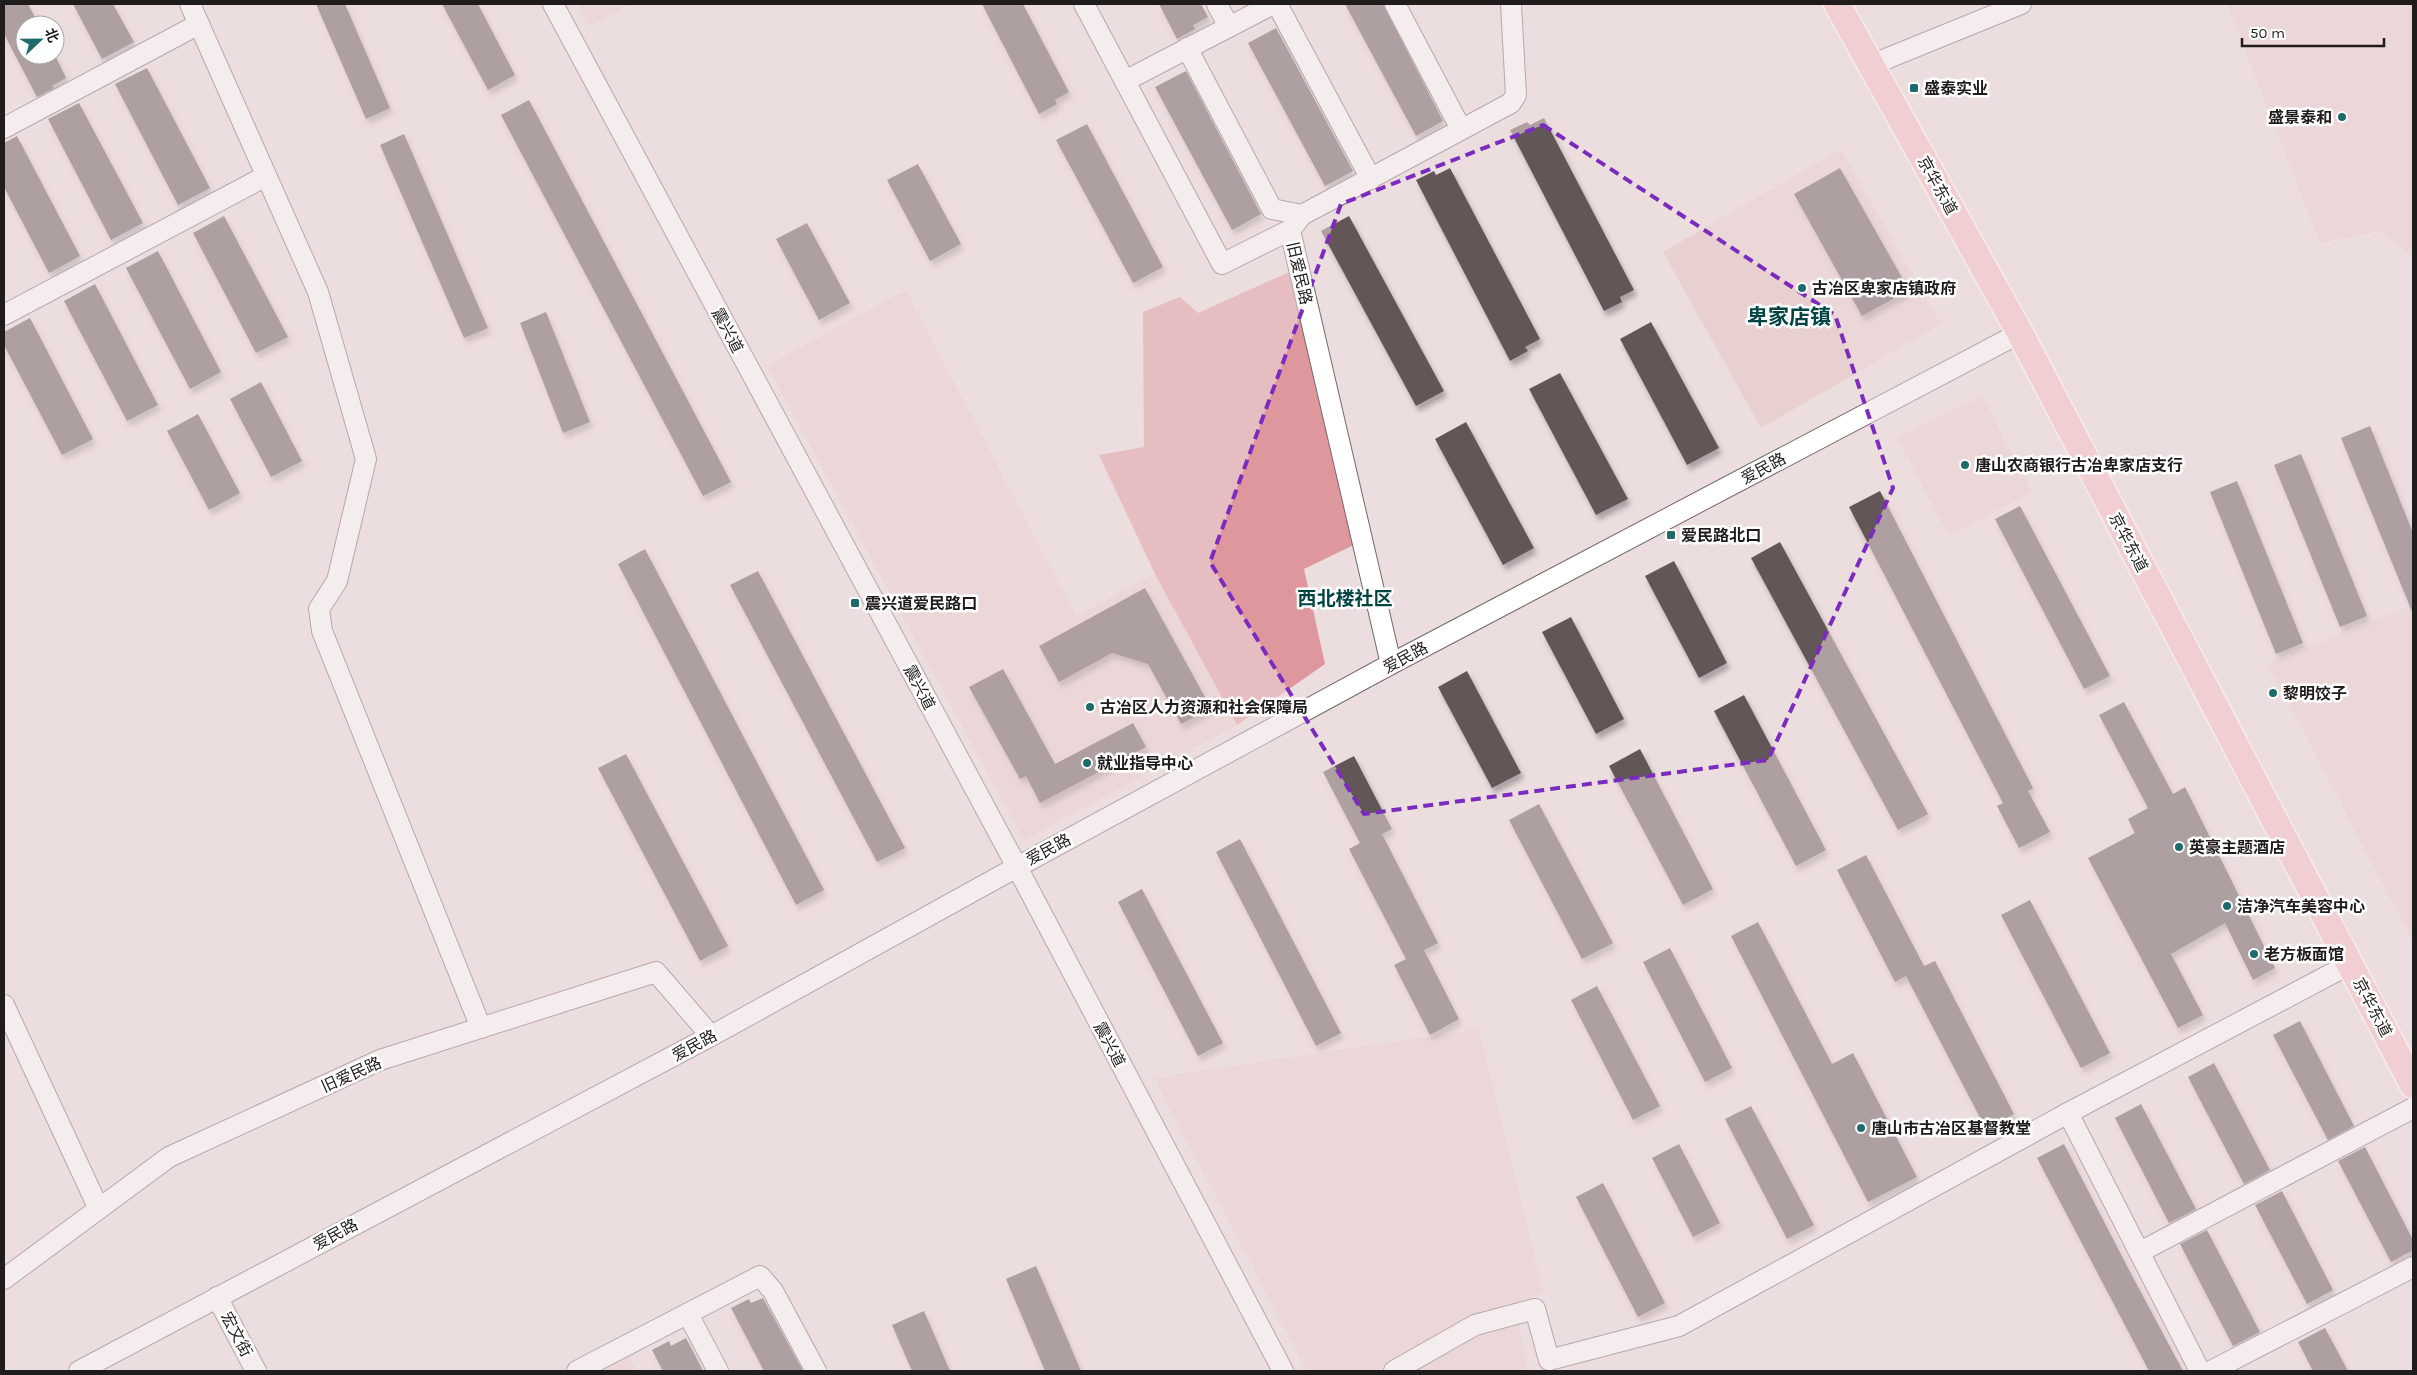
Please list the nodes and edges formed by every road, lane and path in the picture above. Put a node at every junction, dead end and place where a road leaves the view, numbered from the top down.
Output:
1 (190, 4) edge
2 (554, 4) edge
3 (1084, 4) edge
4 (1217, 4) edge
5 (1273, 4) edge
6 (1277, 4) edge
7 (1395, 4) edge
8 (1511, 4) edge
9 (1837, 4) edge
10 (2021, 4) edge
11 (199, 24) junction
12 (1229, 27) junction
13 (1188, 48) junction
14 (1871, 65) junction
15 (1125, 81) junction
16 (4, 128) edge
17 (1461, 129) junction
18 (266, 176) junction
19 (1371, 179) junction
20 (1302, 214) junction
21 (1290, 230) junction
22 (4, 315) edge
23 (2020, 333) junction
24 (1391, 664) junction
25 (1017, 866) junction
26 (2350, 964) junction
27 (4, 1005) edge
28 (481, 1028) junction
29 (711, 1036) junction
30 (2413, 1085) edge
31 (2413, 1108) edge
32 (2068, 1113) junction
33 (99, 1209) junction
34 (2140, 1252) junction
35 (2413, 1267) edge
36 (4, 1279) edge
37 (217, 1297) junction
38 (688, 1314) junction
39 (79, 1371) edge
40 (256, 1371) edge
41 (577, 1371) edge
42 (718, 1371) edge
43 (816, 1371) edge
44 (1283, 1371) edge
45 (1394, 1371) edge
46 (2200, 1371) edge
47 (2211, 1371) edge

1 - 11 street
2 - 25 street, 震兴道
3 - 15 street
4 - 12 street
5 - 12 street
6 - 19 street
7 - 17 street
8 - 17 street, 旧爱民路
9 - 14 main road, 京华东道
10 - 14 street
11 - 16 street
11 - 18 street
12 - 13 street
13 - 15 street
13 - 20 street
14 - 23 main road, 京华东道
15 - 21 street
17 - 19 street, 旧爱民路
18 - 22 street
18 - 28 street
19 - 20 street, 旧爱民路
20 - 21 street, 旧爱民路
21 - 24 street, 旧爱民路
23 - 24 street, 爱民路
23 - 26 main road, 京华东道
24 - 25 street, 爱民路
25 - 29 street, 爱民路
25 - 44 street, 震兴道
26 - 30 main road, 京华东道
26 - 32 street
27 - 33 street
28 - 29 street, 旧爱民路
28 - 33 street, 旧爱民路
29 - 37 street, 爱民路
31 - 34 street
32 - 34 street
32 - 45 street
33 - 36 street, 旧爱民路
34 - 46 street
35 - 47 street
37 - 39 street, 爱民路
37 - 40 street, 宏文街
38 - 41 street
38 - 42 street
38 - 43 street

